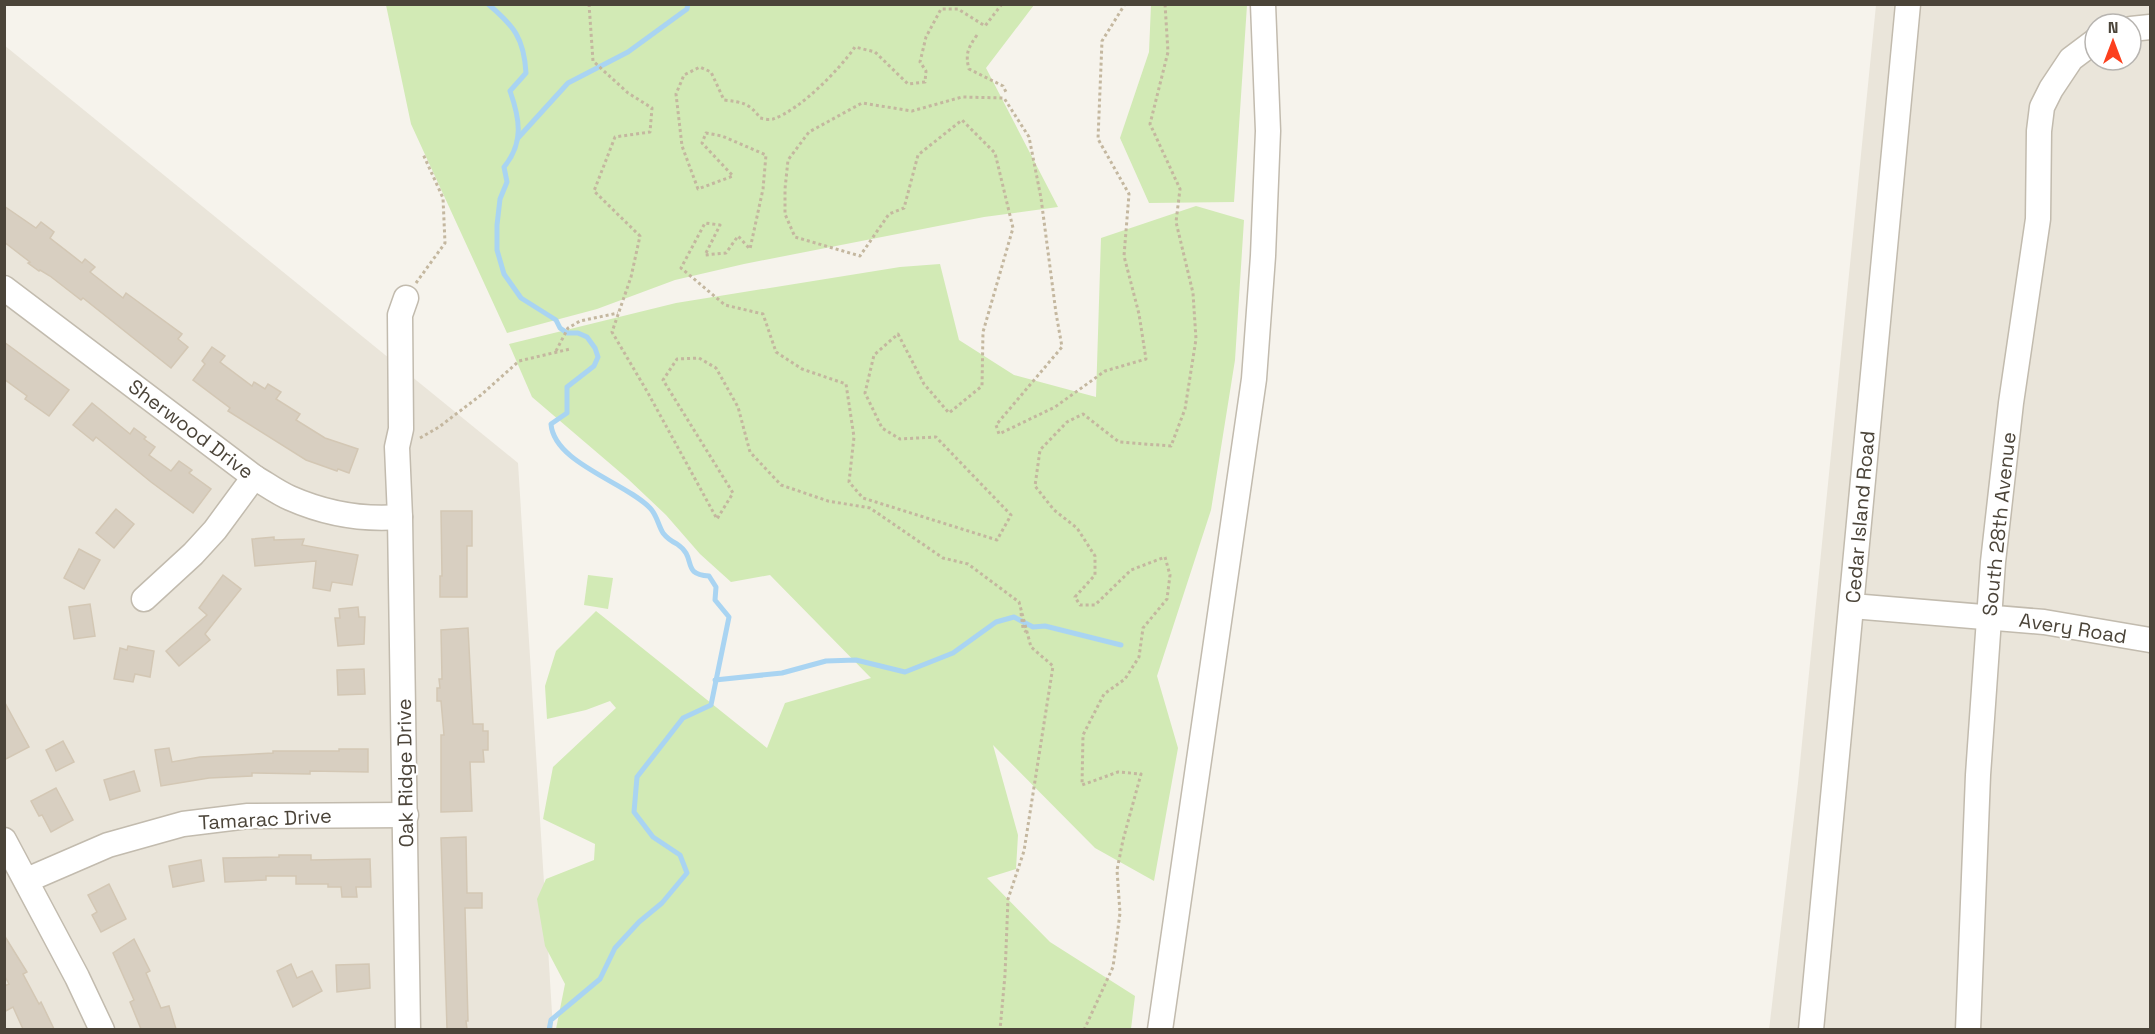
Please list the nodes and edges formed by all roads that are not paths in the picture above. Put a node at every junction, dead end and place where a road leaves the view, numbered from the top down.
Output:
1 (1263, 4) edge
2 (1908, 4) edge
3 (2083, 50) edge
4 (4, 288) edge
5 (406, 298) road end
6 (254, 477) junction
7 (400, 517) junction
8 (144, 599) dead end
9 (1852, 606) junction
10 (1989, 616) junction
11 (2151, 640) edge
12 (406, 815) junction
13 (4, 840) edge
14 (27, 880) junction
15 (102, 1029) edge
16 (408, 1029) edge
17 (1160, 1029) edge
18 (1811, 1029) edge
19 (1968, 1029) edge

1 - 17 street
2 - 9 street, Cedar Island Road
3 - 10 street, South 28th Avenue
4 - 6 street, Sherwood Drive
5 - 7 street, Oak Ridge Drive
6 - 7 street, Sherwood Drive
6 - 8 street
7 - 12 street, Oak Ridge Drive
9 - 10 street, Avery Road
9 - 18 street, Cedar Island Road
10 - 11 street, Avery Road
10 - 19 street, South 28th Avenue
12 - 14 street, Tamarac Drive
12 - 16 street, Oak Ridge Drive
13 - 14 street
14 - 15 street

